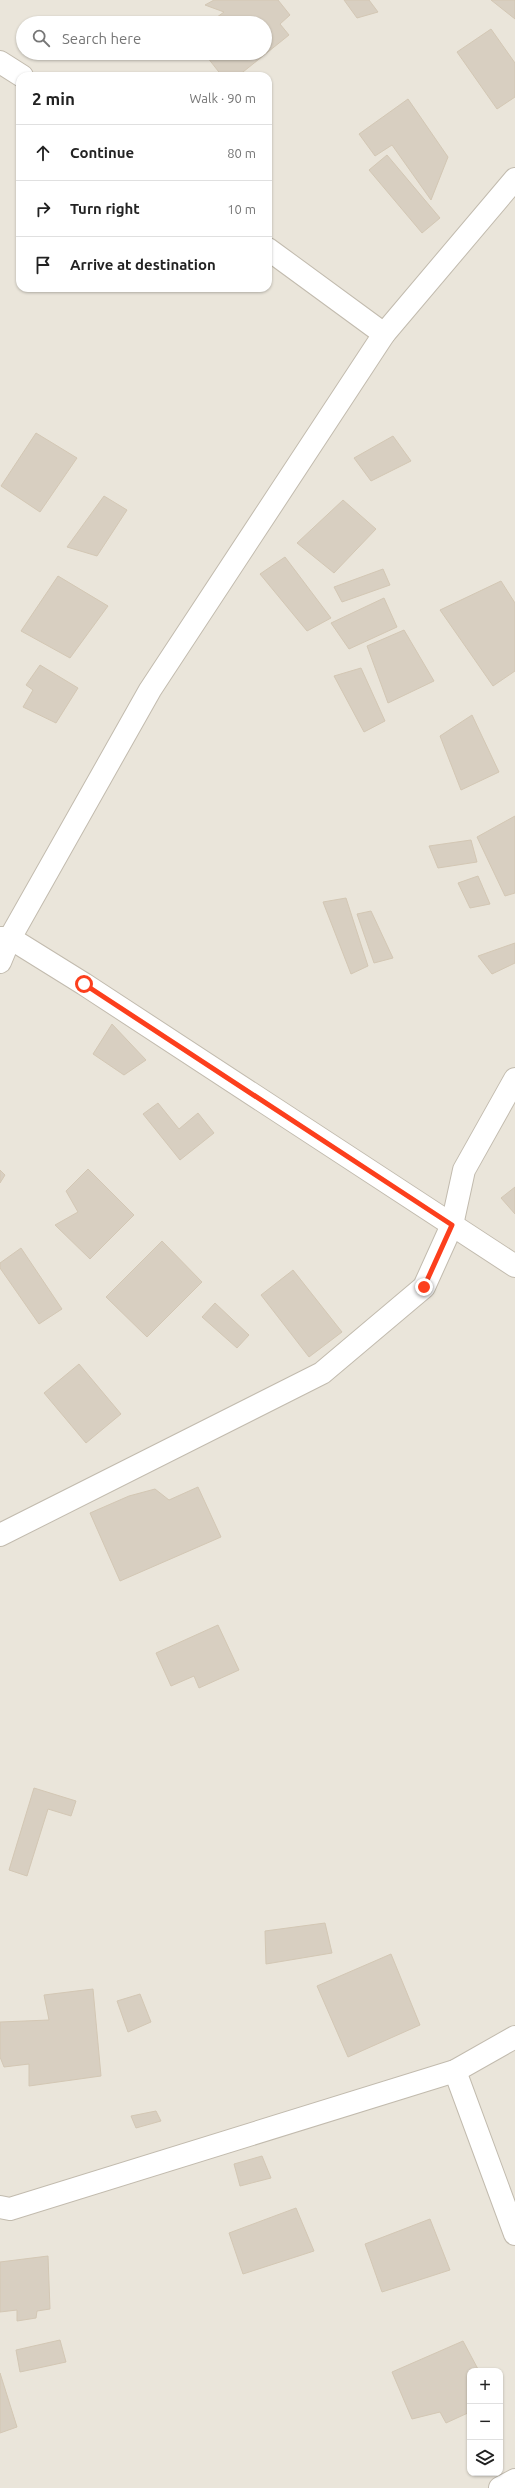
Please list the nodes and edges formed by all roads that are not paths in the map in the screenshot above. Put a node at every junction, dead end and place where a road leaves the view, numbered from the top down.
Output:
1 (0, 62) edge
2 (16, 72) edge
3 (515, 179) edge
4 (272, 252) edge
5 (384, 334) junction
6 (5, 938) edge
7 (0, 962) edge
8 (515, 1079) edge
9 (452, 1225) junction
10 (515, 1266) edge
11 (0, 1535) edge
12 (515, 2037) edge
13 (455, 2071) junction
14 (0, 2206) edge
15 (515, 2234) edge
16 (515, 2480) edge
17 (500, 2488) edge

1 - 2 street
3 - 5 street
4 - 5 street
5 - 6 street
6 - 7 street
6 - 9 street
8 - 9 street
9 - 10 street
9 - 11 street
12 - 13 street
13 - 14 street
13 - 15 street
16 - 17 street

